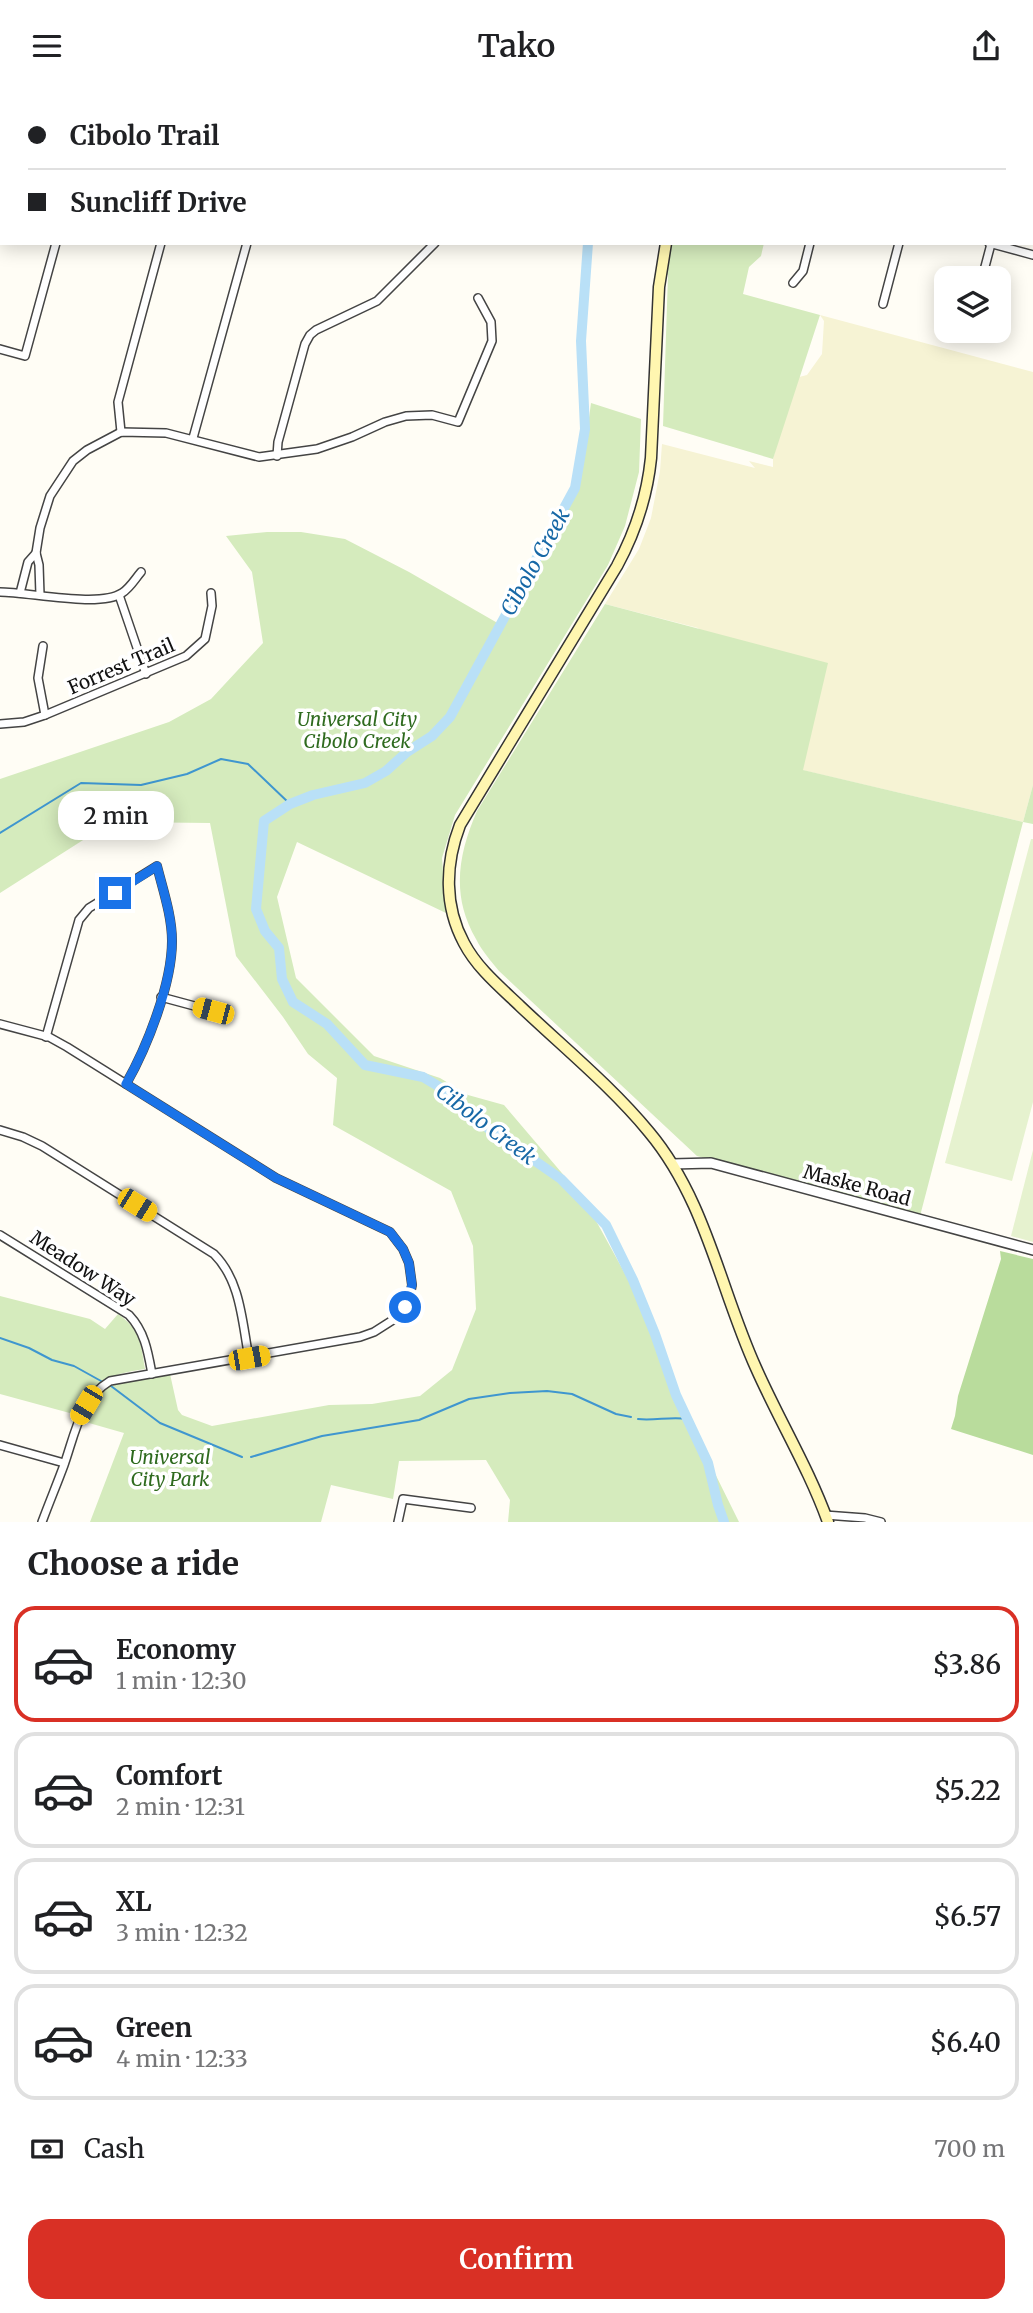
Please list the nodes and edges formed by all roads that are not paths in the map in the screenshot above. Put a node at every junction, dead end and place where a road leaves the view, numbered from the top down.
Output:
1 (55, 245) edge
2 (160, 245) edge
3 (246, 245) edge
4 (433, 245) edge
5 (666, 245) edge
6 (810, 245) edge
7 (899, 245) edge
8 (990, 245) edge
9 (994, 245) edge
10 (1033, 255) edge
11 (985, 266) edge
12 (793, 283) dead end
13 (478, 298) dead end
14 (883, 304) dead end
15 (0, 349) edge
16 (121, 432) junction
17 (194, 438) junction
18 (277, 456) junction
19 (36, 553) junction
20 (141, 572) dead end
21 (0, 592) edge
22 (20, 593) junction
23 (211, 593) dead end
24 (40, 595) junction
25 (119, 595) junction
26 (43, 646) dead end
27 (146, 674) junction
28 (45, 715) junction
29 (0, 724) edge
30 (161, 997) junction
31 (213, 1011) dead end
32 (0, 1024) edge
33 (46, 1037) junction
34 (126, 1084) junction
35 (0, 1130) edge
36 (672, 1164) junction
37 (0, 1235) edge
38 (1033, 1250) edge
39 (249, 1358) junction
40 (152, 1374) junction
41 (0, 1445) edge
42 (64, 1463) junction
43 (471, 1509) dead end
44 (827, 1518) edge
45 (42, 1522) edge
46 (398, 1522) edge
47 (881, 1522) edge

1 - 15 street
2 - 16 street
3 - 17 street
4 - 18 street
5 - 36 main road
6 - 12 street
7 - 14 street
8 - 11 street
9 - 10 street
13 - 18 street
16 - 17 street
16 - 19 street
17 - 18 street
19 - 22 street
19 - 24 street
20 - 25 street
21 - 22 street
22 - 24 street
23 - 27 street, Forrest Trail
24 - 25 street
25 - 27 street
26 - 28 street
27 - 28 street, Forrest Trail
28 - 29 street, Forrest Trail
30 - 31 street
30 - 33 street
30 - 34 street
32 - 33 street
33 - 34 street
34 - 39 street
35 - 39 street
36 - 38 street, Maske Road
36 - 44 main road
37 - 40 street, Meadow Way
39 - 40 street
40 - 42 street
41 - 42 street
42 - 45 street
43 - 46 street
44 - 47 street

